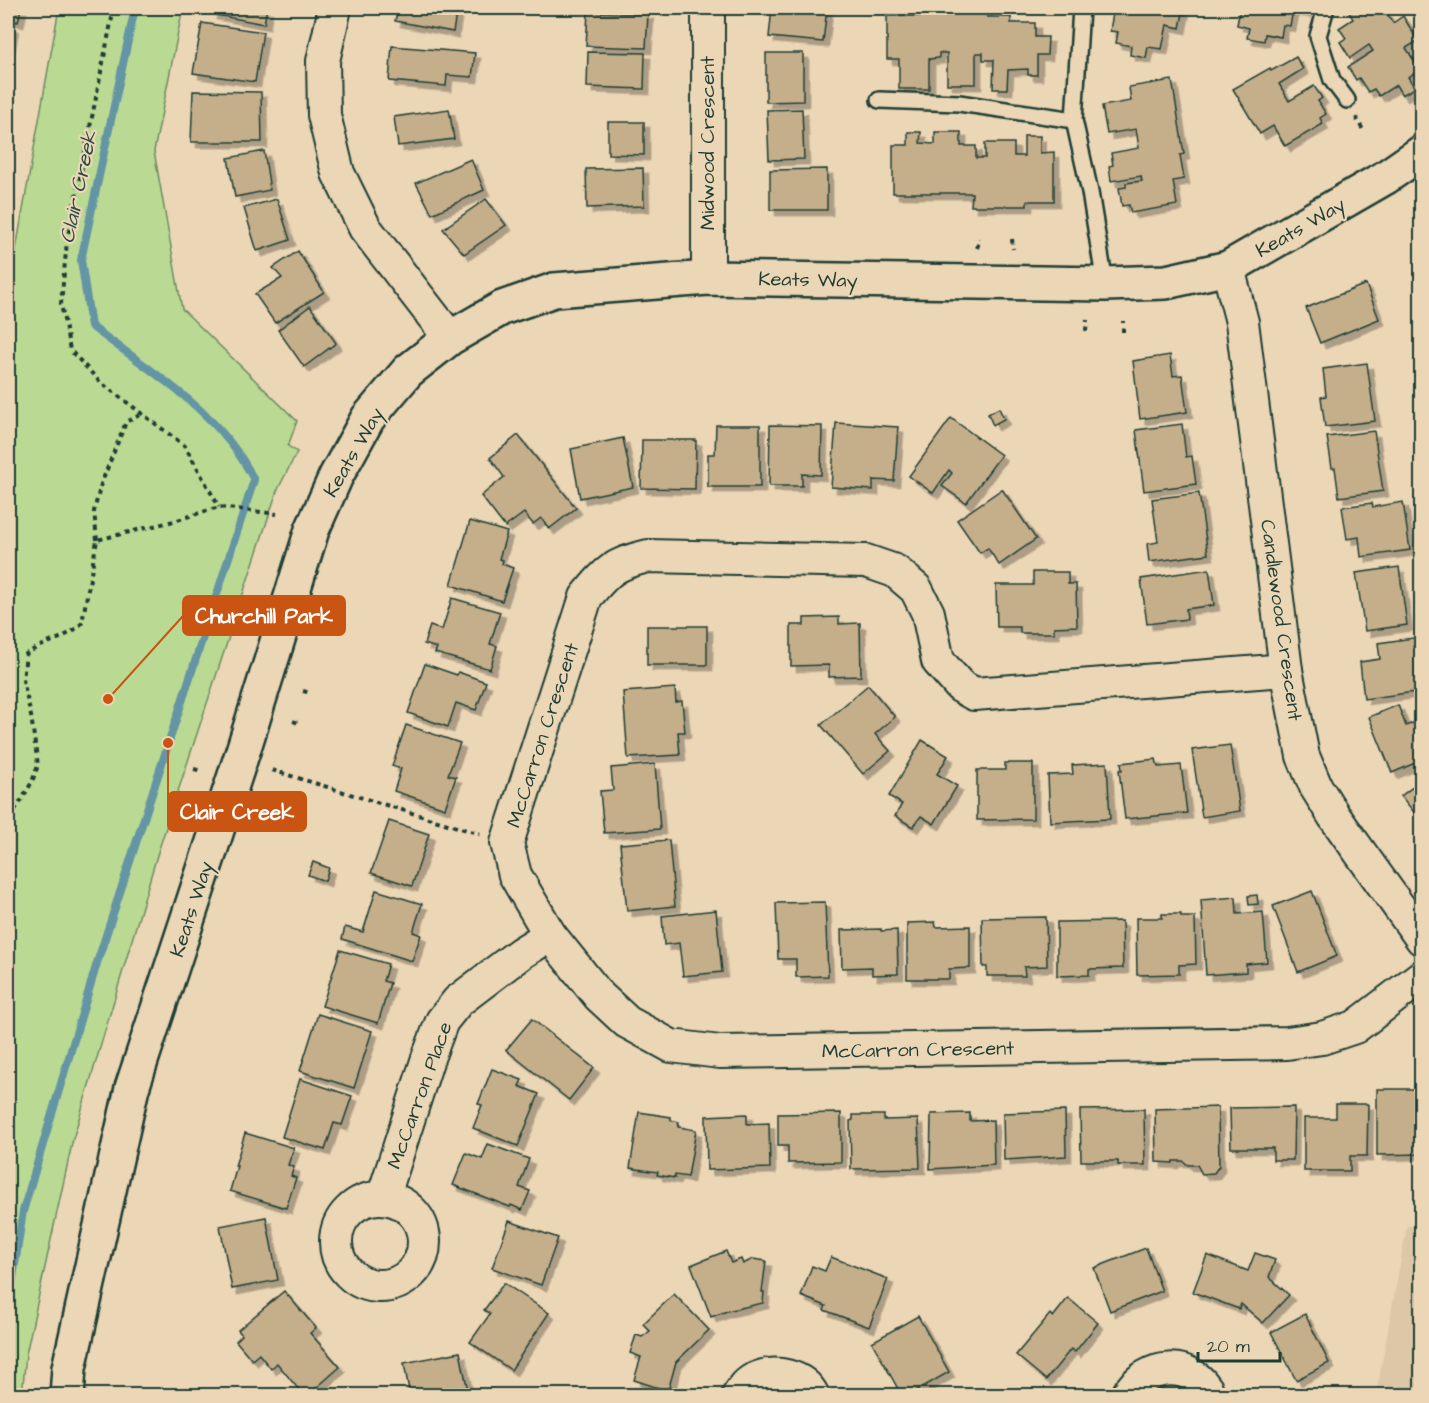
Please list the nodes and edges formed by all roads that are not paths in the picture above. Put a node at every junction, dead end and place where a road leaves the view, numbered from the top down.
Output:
1 (335, 8) edge
2 (708, 8) edge
3 (1081, 8) edge
4 (1326, 8) edge
5 (879, 100) dead end
6 (1347, 100) dead end
7 (1074, 120) junction
8 (1422, 152) edge
9 (1228, 268) junction
10 (708, 278) junction
11 (1105, 284) junction
12 (450, 338) junction
13 (1286, 670) junction
14 (550, 935) junction
15 (1422, 939) edge
16 (1422, 976) edge
17 (383, 1198) dead end
18 (67, 1395) edge
19 (738, 1395) edge
20 (813, 1395) edge
21 (1127, 1395) edge
22 (1210, 1395) edge

1 - 12 street
2 - 10 street, Midwood Crescent
3 - 7 lane
4 - 6 lane
5 - 7 lane
7 - 11 lane
8 - 9 street, Keats Way
9 - 11 street, Keats Way
9 - 13 street, Candlewood Crescent
10 - 11 street, Keats Way
10 - 12 street, Keats Way
12 - 18 street, Keats Way
13 - 14 street, McCarron Crescent
13 - 15 street, Candlewood Crescent
14 - 16 street, McCarron Crescent
14 - 17 street, McCarron Place
19 - 20 street
21 - 22 street

